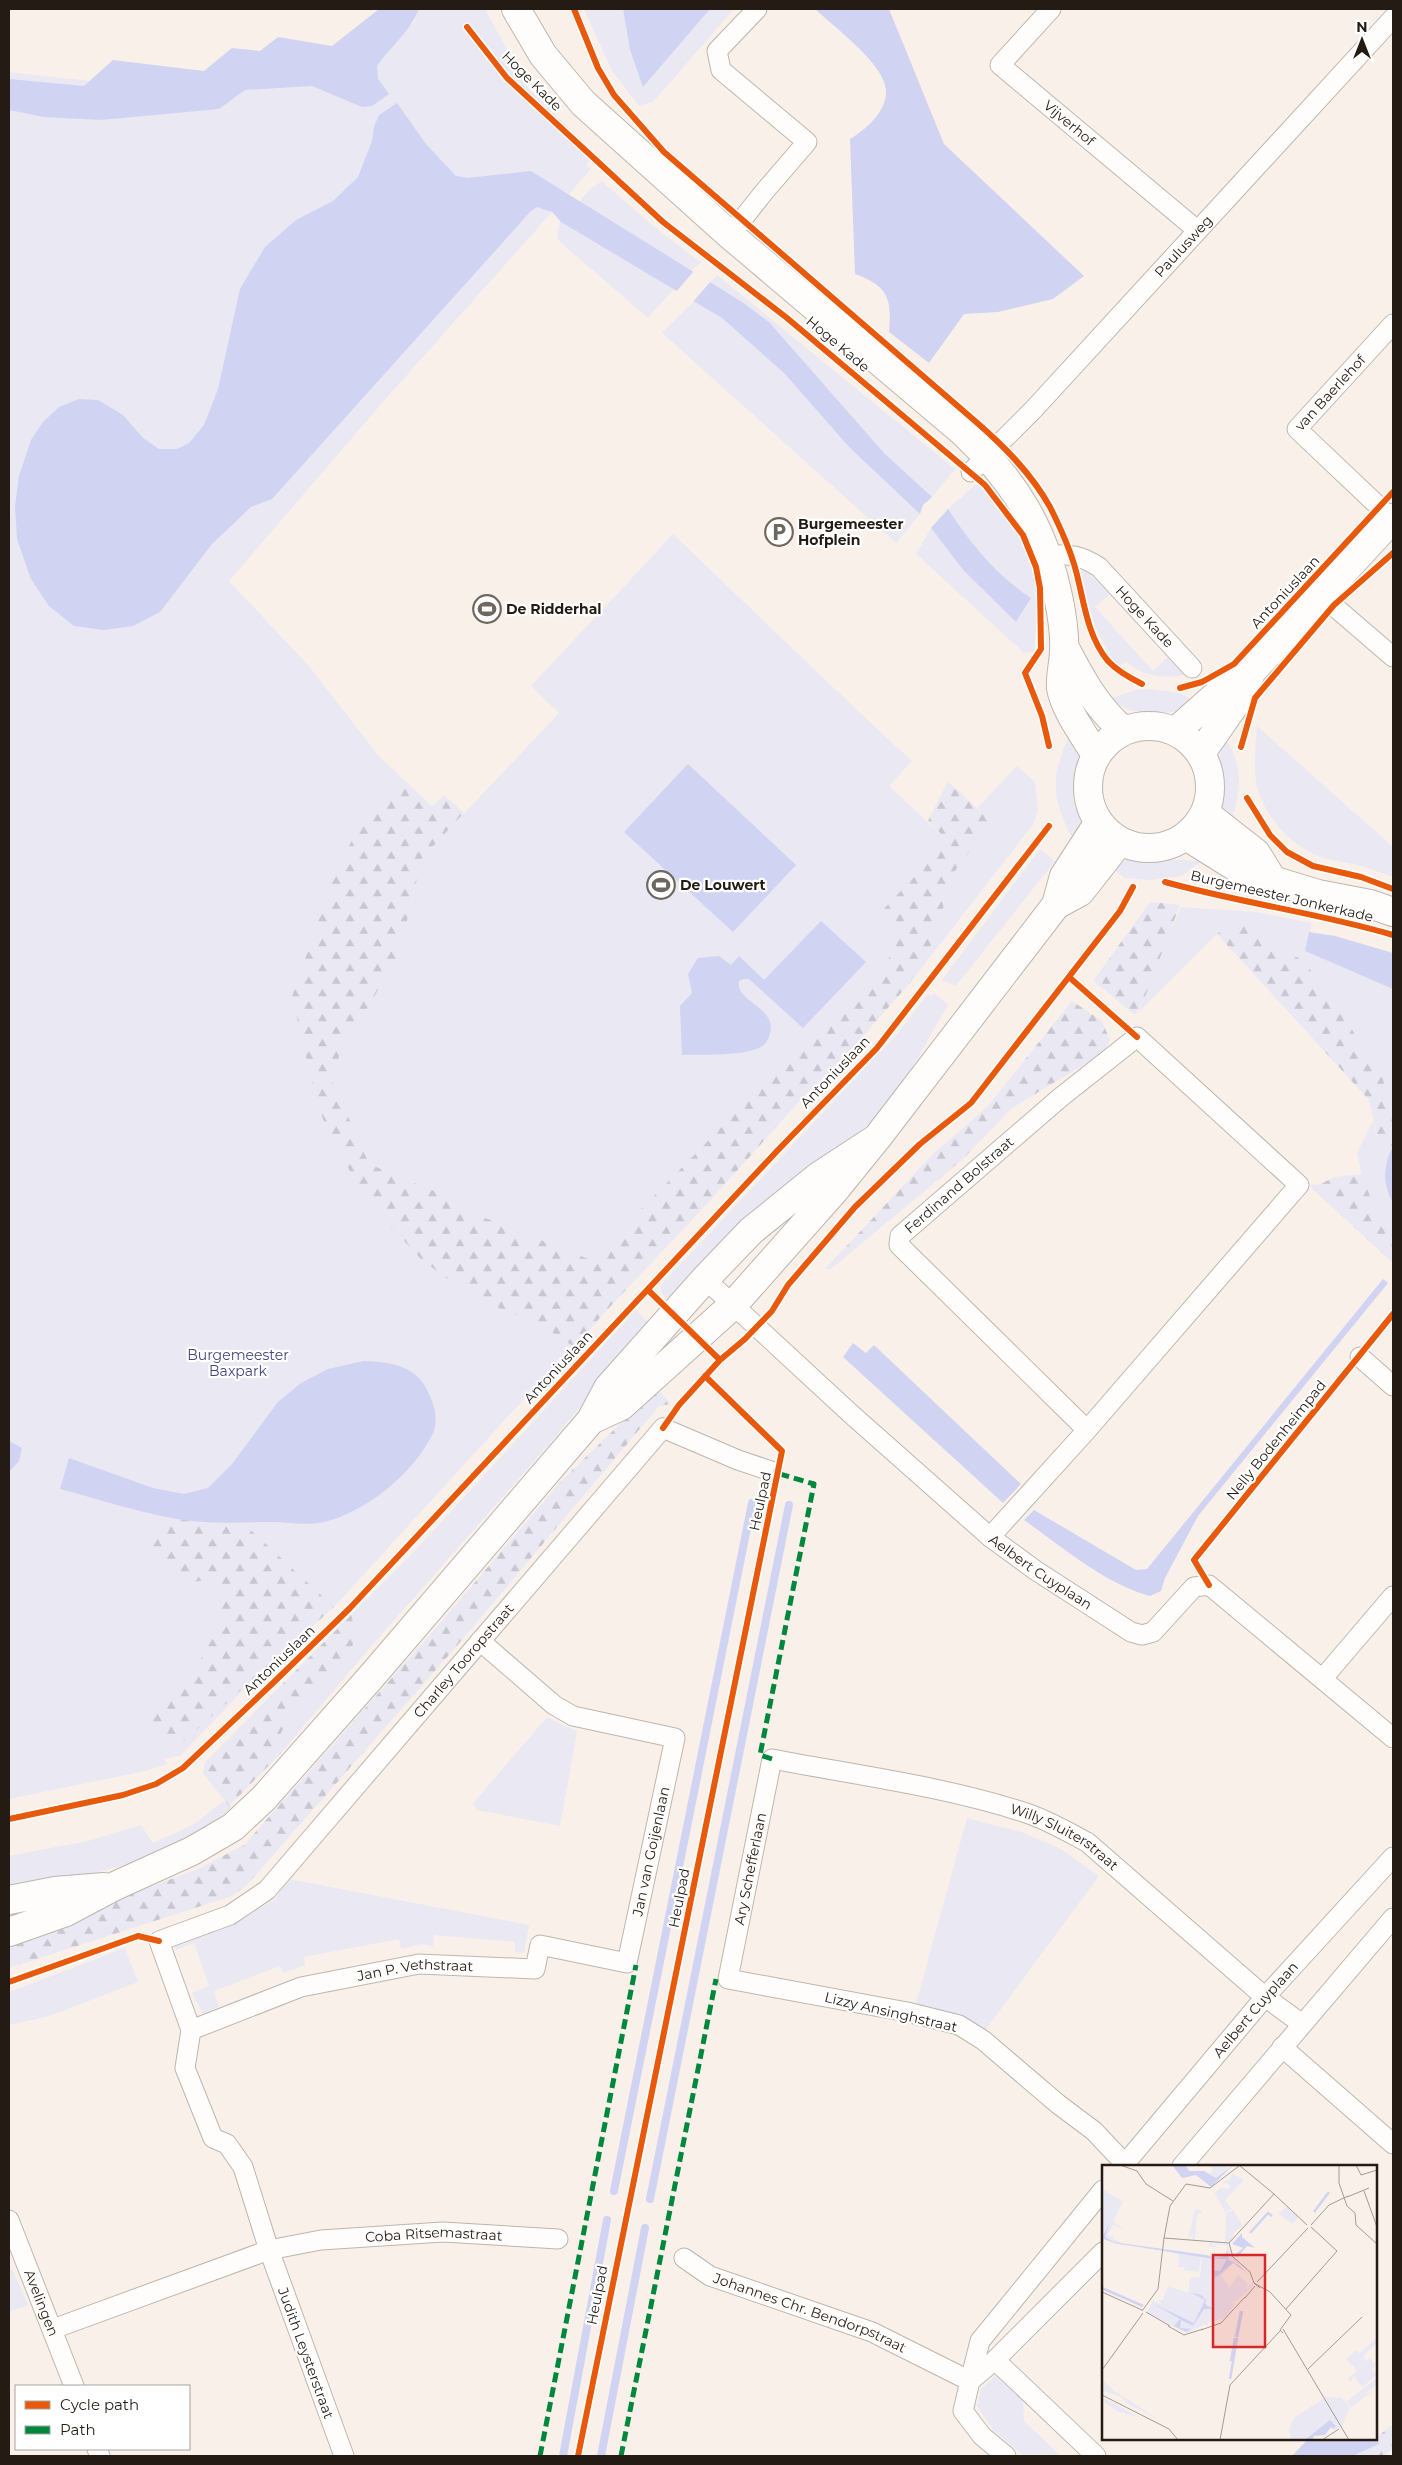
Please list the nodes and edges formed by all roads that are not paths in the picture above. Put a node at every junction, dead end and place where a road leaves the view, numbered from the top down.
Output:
1 (516, 9) edge
2 (757, 9) edge
3 (1051, 9) edge
4 (1393, 18) edge
5 (1197, 230) junction
6 (730, 235) junction
7 (1393, 324) edge
8 (980, 464) junction
9 (1393, 519) edge
10 (1048, 555) junction
11 (1322, 596) junction
12 (1065, 648) junction
13 (1393, 657) edge
14 (1192, 668) dead end
15 (1252, 671) junction
16 (1124, 730) junction
17 (1176, 731) junction
18 (1201, 753) junction
19 (1096, 756) junction
20 (1205, 814) junction
21 (1099, 822) junction
22 (1186, 836) junction
23 (1120, 841) junction
24 (1272, 879) junction
25 (1056, 905) junction
26 (1393, 912) edge
27 (877, 1138) junction
28 (705, 1278) junction
29 (733, 1305) junction
30 (1360, 1357) dead end
31 (1393, 1386) edge
32 (591, 1420) junction
33 (1087, 1430) junction
34 (771, 1471) dead end
35 (990, 1537) junction
36 (1393, 1596) edge
37 (480, 1641) junction
38 (1323, 1678) junction
39 (1393, 1738) edge
40 (772, 1759) joint
41 (1393, 1857) edge
42 (115, 1886) junction
43 (9, 1900) edge
44 (1393, 1918) edge
45 (9, 1932) edge
46 (627, 1963) joint
47 (728, 1979) joint
48 (1265, 1997) junction
49 (1302, 2024) junction
50 (191, 2030) junction
51 (1282, 2047) junction
52 (1393, 2144) edge
53 (1125, 2165) edge
54 (1183, 2165) edge
55 (1102, 2191) edge
56 (9, 2220) edge
57 (558, 2239) dead end
58 (12, 2241) edge
59 (269, 2250) junction
60 (1102, 2253) edge
61 (684, 2258) dead end
62 (53, 2329) junction
63 (995, 2360) junction
64 (970, 2381) junction
65 (74, 2385) edge
66 (344, 2456) edge
67 (1006, 2456) edge
68 (1096, 2456) edge

1 - 6 main road, Hoge Kade
2 - 6 street
3 - 5 street, Vijverhof
4 - 5 street, Paulusweg
5 - 8 street, Paulusweg
6 - 8 main road, Hoge Kade
7 - 9 street, van Baerlehof
8 - 10 main road, Hoge Kade
9 - 11 main road
10 - 12 main road, Hoge Kade
10 - 14 street, Hoge Kade
11 - 13 street
11 - 15 main road
12 - 16 main road, Hoge Kade
12 - 19 main road, Hoge Kade
15 - 17 main road
15 - 18 main road
16 - 17 main road
16 - 19 main road
17 - 18 main road
18 - 20 main road
19 - 21 main road
20 - 22 main road
20 - 24 main road, Burgemeester Jonkerkade
21 - 23 main road
21 - 25 main road
22 - 23 main road
22 - 24 main road, Burgemeester Jonkerkade
23 - 25 main road
24 - 26 main road, Burgemeester Jonkerkade
25 - 27 main road
27 - 28 main road
27 - 29 main road
28 - 29 street, Aelbert Cuyplaan
28 - 32 main road
29 - 32 main road
29 - 35 street, Aelbert Cuyplaan
30 - 31 street
32 - 42 main road
33 - 33 street, Ferdinand Bolstraat
33 - 35 street, Ferdinand Bolstraat
34 - 37 street, Charley Tooropstraat
35 - 38 street, Aelbert Cuyplaan
36 - 38 street
37 - 46 street, Jan van Goijenlaan
37 - 50 street, Charley Tooropstraat
38 - 39 street, Aelbert Cuyplaan
40 - 47 street, Ary Schefferlaan
40 - 48 street, Willy Sluiterstraat
41 - 48 street, Aelbert Cuyplaan
42 - 43 main road
42 - 45 main road
44 - 49 street
46 - 50 street, Jan P. Vethstraat
47 - 53 street, Lizzy Ansinghstraat
48 - 49 street, Willy Sluiterstraat
48 - 53 street, Aelbert Cuyplaan
49 - 51 street
50 - 59 street
51 - 52 street
51 - 54 street
55 - 64 street
56 - 58 street, Avelingen
57 - 59 street, Coba Ritsemastraat
58 - 62 street, Avelingen
59 - 62 street, Coba Ritsemastraat
59 - 66 street, Judith Leysterstraat
60 - 63 street
61 - 64 street, Johannes Chr. Bendorpstraat
62 - 65 street, Avelingen
63 - 64 street
63 - 68 street
64 - 67 street

